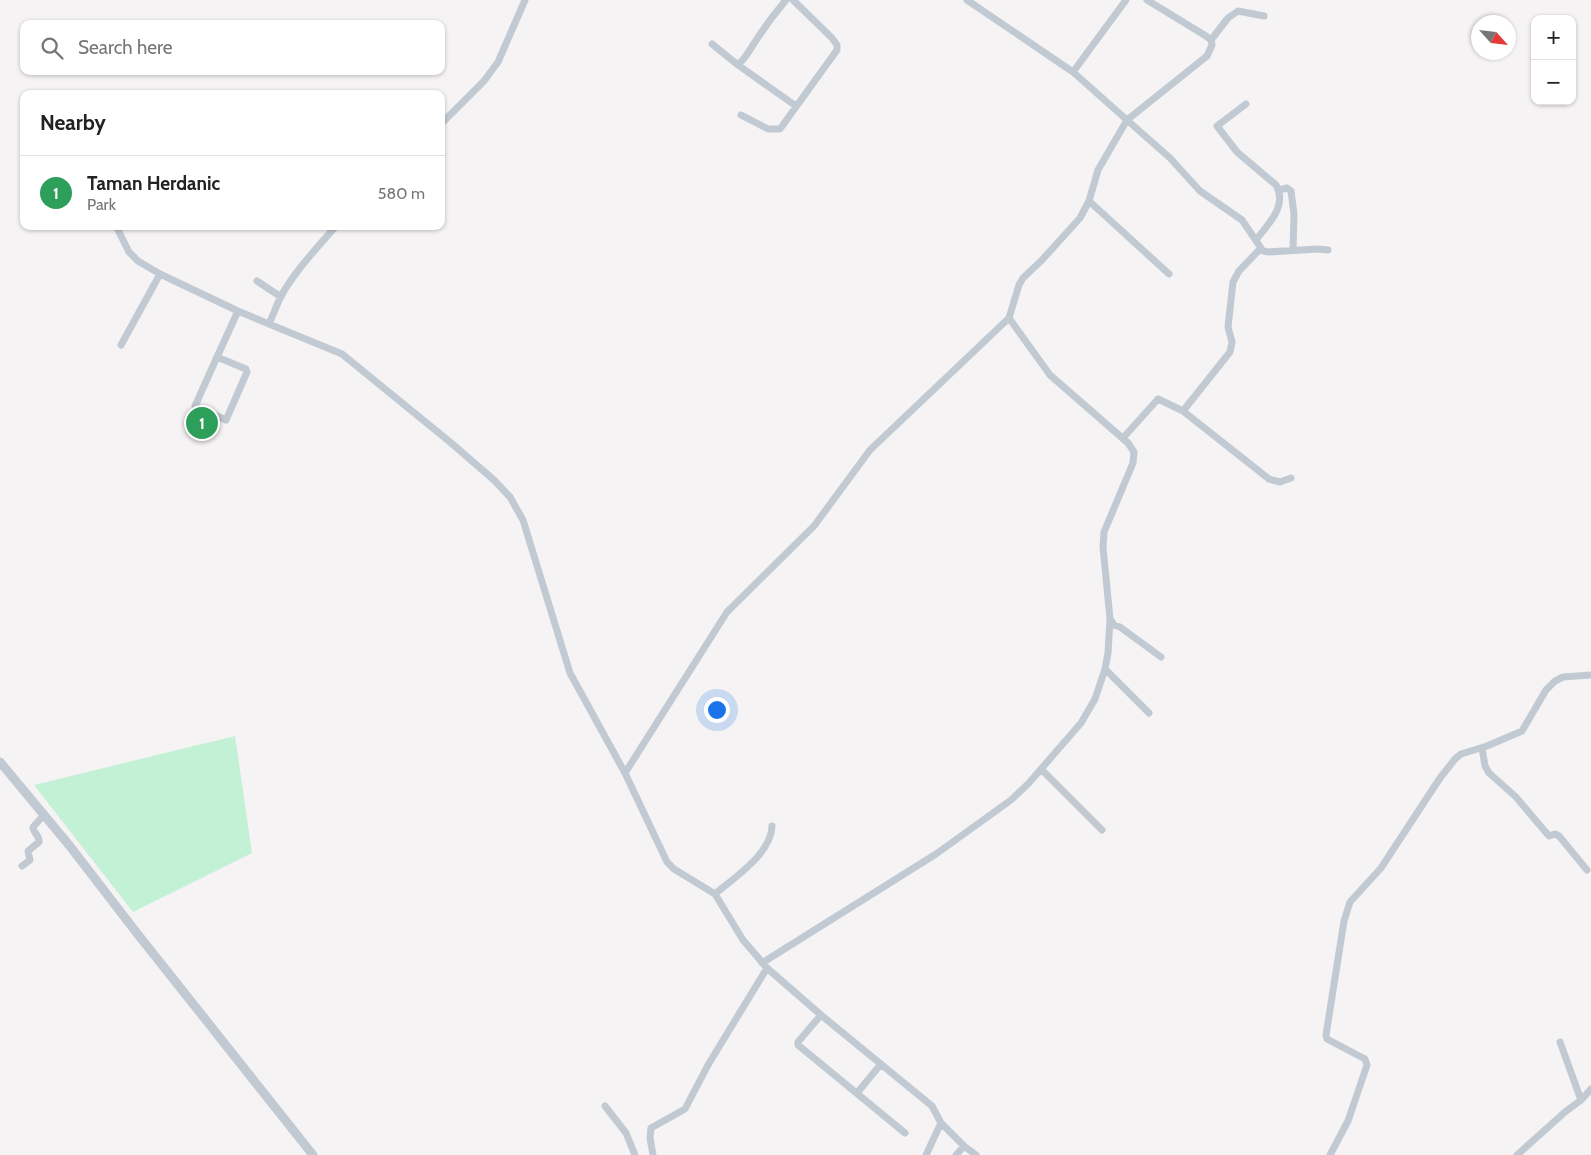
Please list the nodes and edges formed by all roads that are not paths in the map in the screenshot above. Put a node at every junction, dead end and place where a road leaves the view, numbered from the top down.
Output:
1 (525, 0) edge
2 (786, 0) edge
3 (793, 0) edge
4 (967, 0) edge
5 (1126, 0) edge
6 (1147, 0) edge
7 (1264, 16) dead end
8 (1211, 40) junction
9 (712, 44) dead end
10 (738, 66) junction
11 (1073, 72) junction
12 (1246, 104) dead end
13 (796, 106) junction
14 (741, 115) dead end
15 (445, 120) edge
16 (1127, 120) junction
17 (1279, 190) junction
18 (1089, 201) junction
19 (118, 230) edge
20 (332, 230) edge
21 (1256, 240) junction
22 (1260, 250) junction
23 (1293, 250) junction
24 (1328, 250) dead end
25 (160, 274) junction
26 (1169, 274) dead end
27 (257, 280) dead end
28 (281, 297) junction
29 (238, 311) junction
30 (1009, 318) junction
31 (269, 324) junction
32 (121, 345) dead end
33 (217, 357) junction
34 (1182, 411) junction
35 (1123, 438) junction
36 (1291, 478) dead end
37 (1110, 619) junction
38 (1160, 657) dead end
39 (1105, 669) junction
40 (1591, 675) edge
41 (1149, 713) dead end
42 (1482, 748) junction
43 (0, 762) edge
44 (1041, 769) junction
45 (626, 774) junction
46 (44, 815) junction
47 (772, 826) dead end
48 (1102, 830) dead end
49 (22, 866) dead end
50 (1587, 870) dead end
51 (715, 894) junction
52 (764, 966) junction
53 (821, 1015) junction
54 (1560, 1042) dead end
55 (881, 1064) junction
56 (1591, 1089) edge
57 (857, 1094) junction
58 (1581, 1100) junction
59 (605, 1106) dead end
60 (941, 1123) junction
61 (905, 1133) dead end
62 (964, 1146) junction
63 (313, 1155) edge
64 (635, 1155) edge
65 (653, 1155) edge
66 (926, 1155) edge
67 (956, 1155) edge
68 (976, 1155) edge
69 (1330, 1155) edge
70 (1517, 1155) edge

1 - 15 street
2 - 10 street
3 - 13 street
4 - 11 street
5 - 11 street
6 - 8 street
7 - 8 street
8 - 16 street
9 - 10 street
10 - 13 street
11 - 16 street
12 - 17 street
13 - 14 street
16 - 18 street
16 - 21 street
17 - 21 street
17 - 23 street
18 - 26 street
18 - 30 street
19 - 25 street
20 - 28 street
21 - 22 street
22 - 23 street
22 - 34 street
23 - 24 street
25 - 29 street
25 - 32 street
27 - 28 street
28 - 31 street
29 - 31 street
29 - 33 street
30 - 35 street
30 - 45 street
31 - 45 street
33 - 33 street
34 - 35 street
34 - 36 street
35 - 37 street
37 - 38 street
37 - 39 street
39 - 41 street
39 - 44 street
40 - 42 street
42 - 50 street
42 - 69 street
43 - 46 street
44 - 48 street
44 - 52 street
45 - 51 street
46 - 49 street
46 - 63 street
47 - 51 street
51 - 52 street
52 - 53 street
52 - 65 street
53 - 55 street
53 - 57 street
54 - 58 street
55 - 57 street
55 - 60 street
56 - 58 street
57 - 61 street
58 - 70 street
59 - 64 street
60 - 62 street
60 - 66 street
62 - 67 street
62 - 68 street

